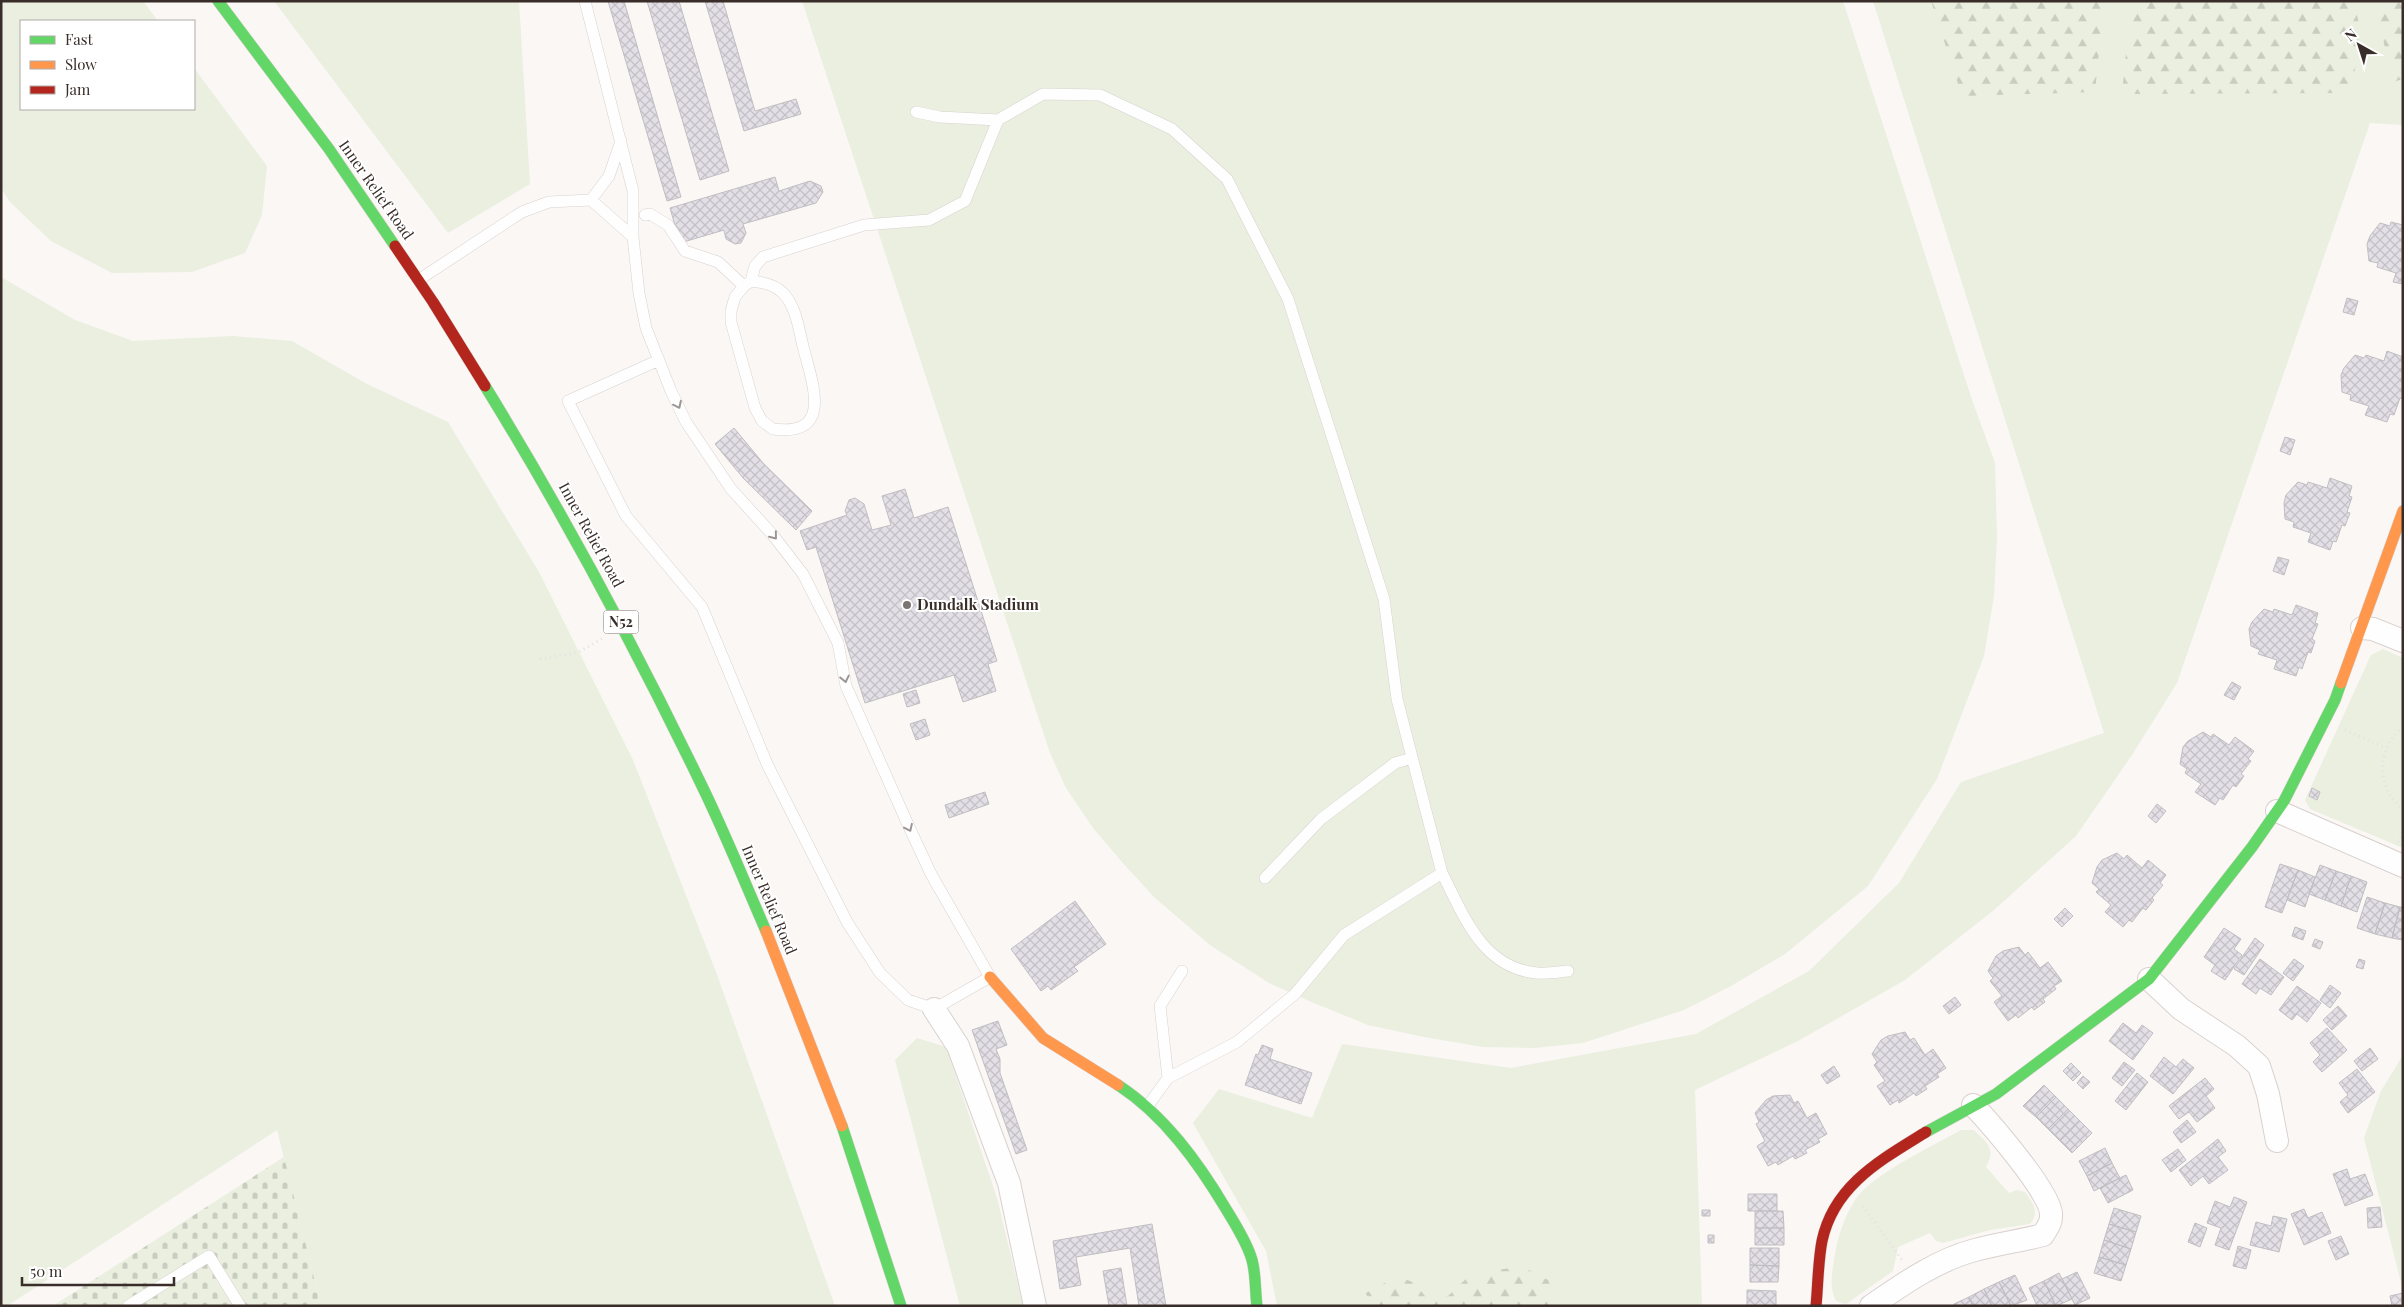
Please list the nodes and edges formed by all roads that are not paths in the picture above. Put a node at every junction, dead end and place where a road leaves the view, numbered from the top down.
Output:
1 (218, 1) edge
2 (585, 1) edge
3 (916, 112) dead end
4 (998, 120) junction
5 (620, 141) junction
6 (591, 200) junction
7 (645, 215) dead end
8 (633, 237) junction
9 (420, 279) junction
10 (747, 283) junction
11 (659, 360) junction
12 (2403, 510) edge
13 (2362, 628) junction
14 (2403, 641) edge
15 (1412, 758) junction
16 (2277, 811) junction
17 (2403, 866) edge
18 (1442, 873) junction
19 (1265, 878) dead end
20 (1182, 971) dead end
21 (1568, 971) dead end
22 (990, 977) junction
23 (2148, 980) junction
24 (934, 1009) junction
25 (1168, 1078) junction
26 (1973, 1105) junction
27 (1147, 1107) junction
28 (2277, 1141) dead end
29 (128, 1306) edge
30 (240, 1306) edge
31 (901, 1306) edge
32 (1035, 1306) edge
33 (1257, 1306) edge
34 (1816, 1306) edge
35 (1871, 1306) edge

1 - 9 street, Inner Relief Road / N52
2 - 5 lane
3 - 4 lane
4 - 10 lane
4 - 15 lane
5 - 6 lane
5 - 8 lane
6 - 8 lane
6 - 9 lane
7 - 10 lane
8 - 11 lane
9 - 31 street, Inner Relief Road / N52
10 - 10 lane
11 -> 22 lane
11 - 24 lane
12 - 13 street
13 - 14 street
13 - 16 street
15 - 18 lane
15 - 19 lane
16 - 17 street
16 - 23 street
18 - 21 lane
18 - 25 lane
20 - 25 lane
22 - 24 lane
22 - 27 street
23 - 26 street
23 - 28 street
24 - 32 street
25 - 27 lane
26 - 34 street
26 - 35 street
27 - 33 street
29 - 30 lane

